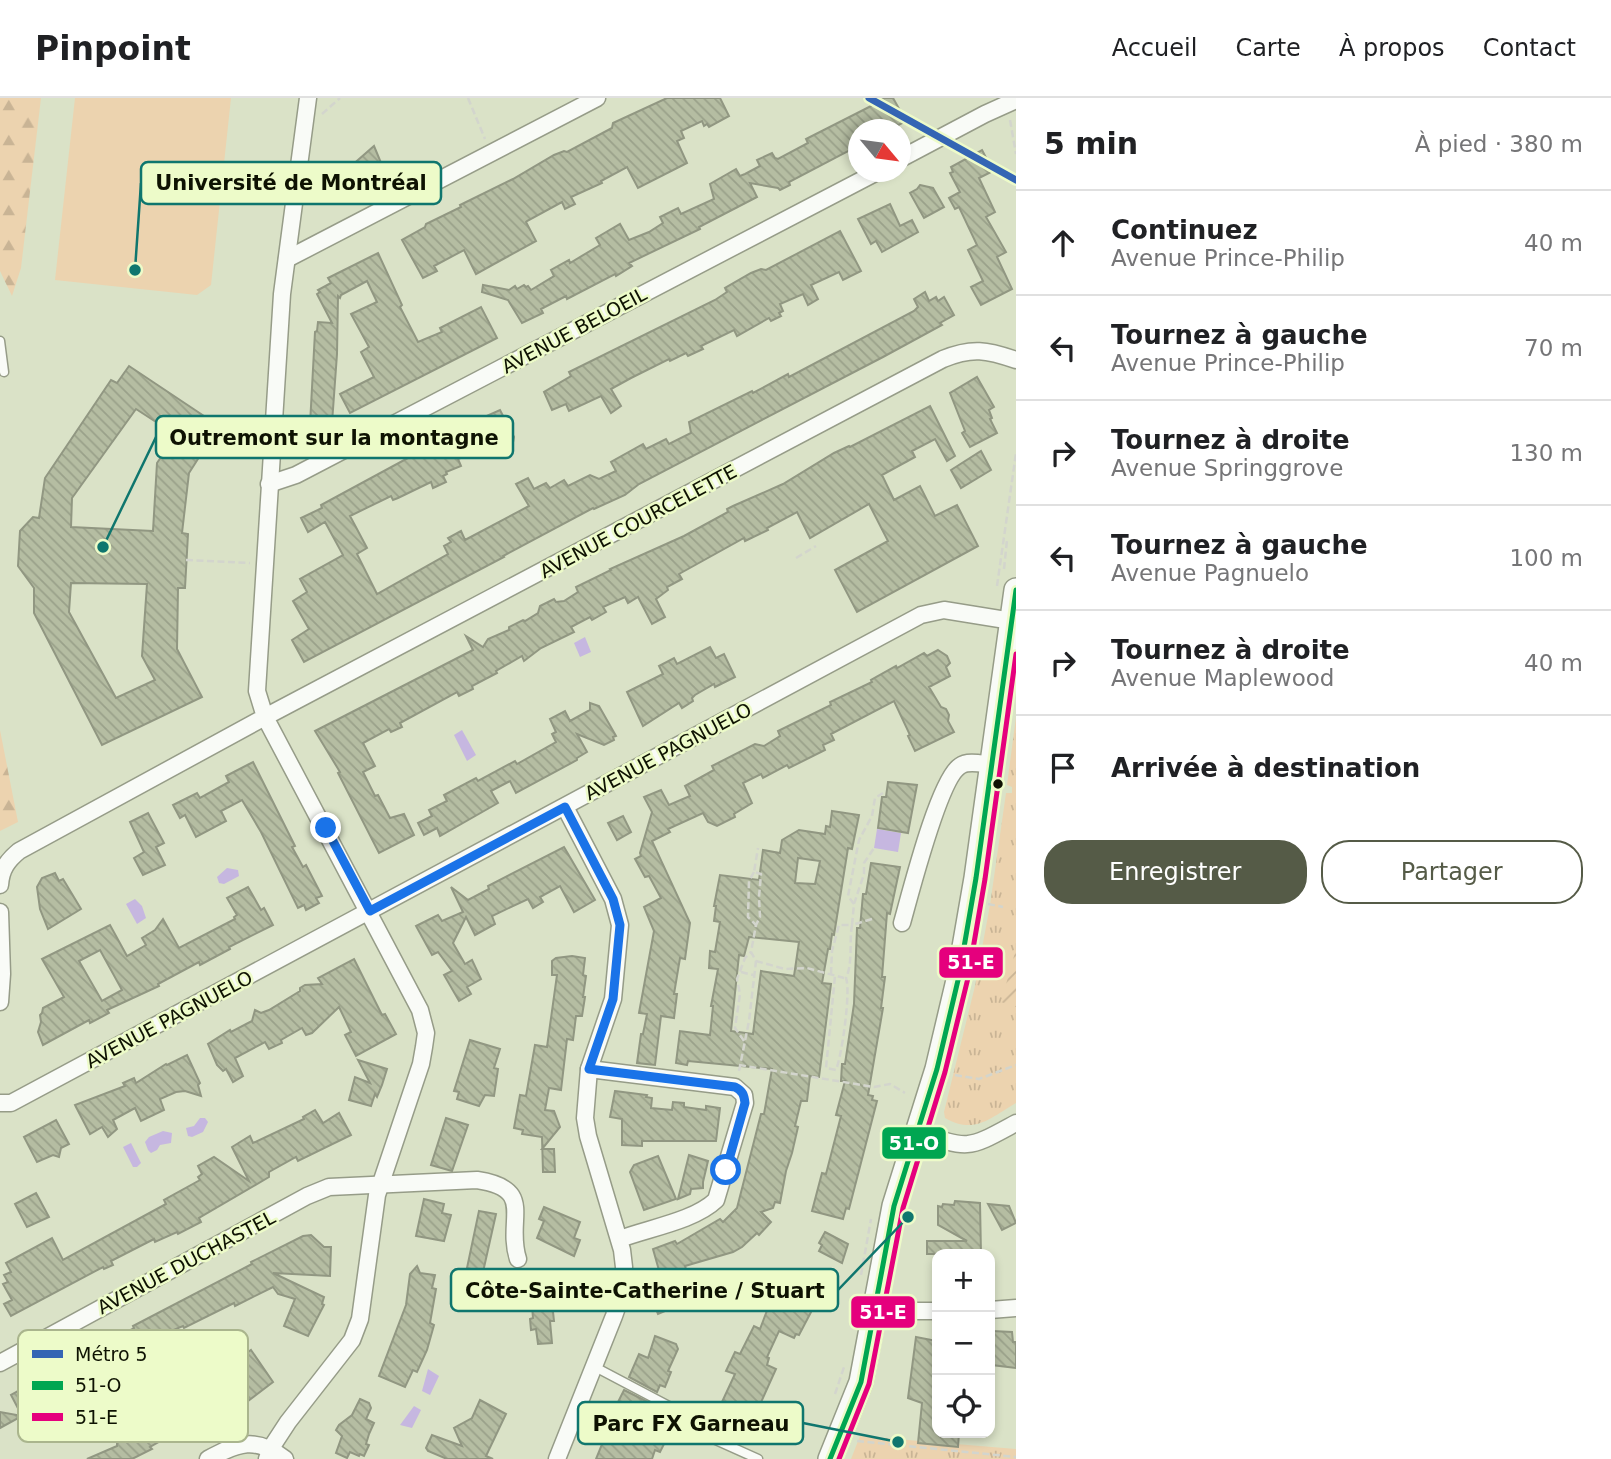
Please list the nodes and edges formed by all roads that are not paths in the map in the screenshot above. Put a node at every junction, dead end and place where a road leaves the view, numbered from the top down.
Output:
1 (308, 98) edge
2 (597, 98) edge
3 (1016, 100) edge
4 (911, 154) edge
5 (858, 182) edge
6 (287, 258) junction
7 (0, 341) edge
8 (1016, 360) edge
9 (5, 372) dead end
10 (269, 484) junction
11 (1006, 592) edge
12 (1012, 621) junction
13 (1010, 679) edge
14 (265, 717) junction
15 (992, 765) junction
16 (565, 807) junction
17 (0, 885) edge
18 (370, 911) junction
19 (0, 912) edge
20 (902, 923) dead end
21 (0, 1002) edge
22 (589, 1069) junction
23 (0, 1103) edge
24 (1016, 1123) edge
25 (918, 1132) junction
26 (379, 1185) junction
27 (620, 1239) junction
28 (518, 1259) dead end
29 (1016, 1308) edge
30 (995, 1310) edge
31 (875, 1311) junction
32 (932, 1311) edge
33 (61, 1330) edge
34 (18, 1353) edge
35 (0, 1363) edge
36 (595, 1367) junction
37 (269, 1453) edge
38 (208, 1459) edge
39 (285, 1459) edge
40 (557, 1459) edge
41 (758, 1459) edge
42 (830, 1459) edge

1 - 6 street
2 - 6 street
3 - 4 street
5 - 10 street, AVENUE BELOEIL
6 - 10 street
7 - 9 lane
8 - 14 street, AVENUE COURCELETTE
10 - 14 street
11 - 12 main road
12 - 13 main road
12 - 16 street, AVENUE PAGNUELO
13 - 15 main road
14 - 17 street, AVENUE COURCELETTE
14 - 18 street
15 - 20 street
15 - 25 main road
16 - 18 street, AVENUE PAGNUELO
16 - 22 street
18 - 23 street, AVENUE PAGNUELO
18 - 26 street
19 - 21 street
22 - 27 street
22 - 27 street
24 - 25 street
25 - 31 main road
26 - 28 street, AVENUE DUCHASTEL
26 - 33 street, AVENUE DUCHASTEL
26 - 37 street
27 - 36 street
29 - 30 street
31 - 32 street
31 - 42 main road
34 - 35 street, AVENUE DUCHASTEL
36 - 40 street
36 - 41 lane
37 - 38 street
37 - 39 street

